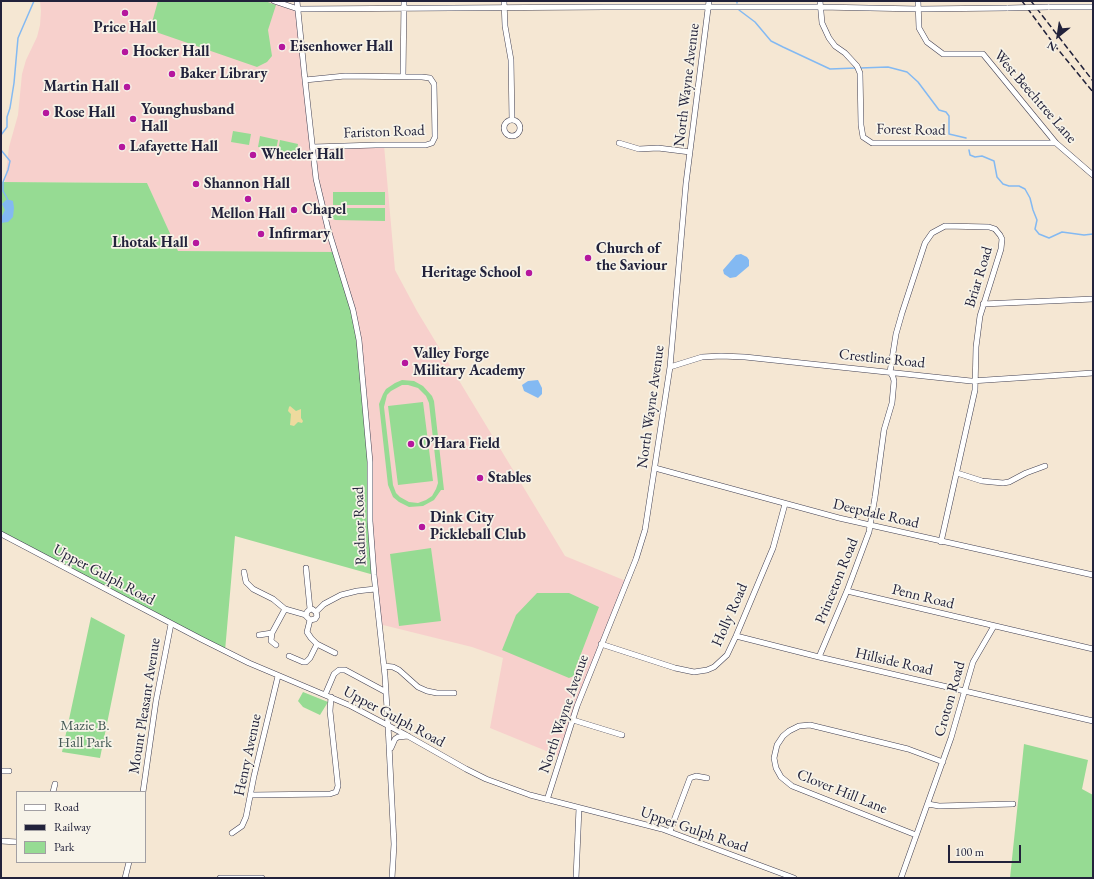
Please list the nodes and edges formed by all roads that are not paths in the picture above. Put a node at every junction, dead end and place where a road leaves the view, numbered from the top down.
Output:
1 (274, 1) edge
2 (297, 1) edge
3 (404, 1) edge
4 (504, 1) edge
5 (604, 1) edge
6 (820, 1) edge
7 (918, 1) edge
8 (1083, 1) edge
9 (709, 4) edge
10 (604, 7) junction
11 (820, 7) junction
12 (1090, 7) edge
13 (504, 8) junction
14 (298, 9) junction
15 (404, 9) junction
16 (918, 9) junction
17 (403, 76) junction
18 (305, 80) junction
19 (512, 120) dead end
20 (619, 143) dead end
21 (1056, 143) junction
22 (313, 147) junction
23 (690, 152) junction
24 (1093, 175) edge
25 (1093, 299) edge
26 (983, 304) junction
27 (670, 367) junction
28 (890, 372) junction
29 (1093, 373) edge
30 (976, 381) junction
31 (1045, 466) dead end
32 (655, 468) junction
33 (956, 473) junction
34 (785, 504) junction
35 (870, 525) junction
36 (1, 534) edge
37 (941, 542) junction
38 (306, 568) dead end
39 (244, 572) dead end
40 (1093, 575) edge
41 (375, 589) junction
42 (847, 591) junction
43 (285, 609) junction
44 (310, 609) junction
45 (316, 612) junction
46 (306, 615) junction
47 (310, 620) junction
48 (171, 624) junction
49 (994, 626) junction
50 (272, 633) junction
51 (259, 635) dead end
52 (736, 636) junction
53 (317, 644) junction
54 (601, 644) junction
55 (276, 645) dead end
56 (1093, 649) edge
57 (335, 653) dead end
58 (289, 656) dead end
59 (819, 656) junction
60 (384, 666) junction
61 (278, 676) junction
62 (965, 691) junction
63 (386, 692) junction
64 (454, 693) dead end
65 (325, 695) junction
66 (331, 697) junction
67 (573, 720) junction
68 (1093, 721) edge
69 (388, 725) junction
70 (622, 735) dead end
71 (409, 736) junction
72 (390, 753) junction
73 (943, 762) junction
74 (1, 771) edge
75 (9, 771) dead end
76 (707, 778) dead end
77 (55, 784) dead end
78 (54, 791) edge
79 (143, 791) edge
80 (251, 794) junction
81 (547, 800) junction
82 (928, 804) junction
83 (1013, 804) dead end
84 (579, 808) junction
85 (670, 831) junction
86 (232, 833) dead end
87 (916, 835) junction
88 (1, 841) edge
89 (16, 842) edge
90 (129, 863) edge
91 (125, 878) edge
92 (220, 878) edge
93 (262, 878) edge
94 (266, 878) edge
95 (392, 878) edge
96 (576, 878) edge
97 (794, 878) edge
98 (901, 878) edge

1 - 14 street
2 - 14 street, Radnor Road
3 - 15 street
4 - 13 street
5 - 10 street
6 - 11 street, Forest Road
7 - 16 street, West Beechtree Lane
8 - 12 street
9 - 10 street
9 - 11 street
9 - 23 street, North Wayne Avenue
10 - 13 street
11 - 16 street
11 - 21 street, Forest Road
12 - 16 street, bridge
13 - 15 street
13 - 19 street
14 - 15 street
14 - 18 street, Radnor Road
15 - 17 street
16 - 21 street, West Beechtree Lane
17 - 18 street, Fariston Road
17 - 22 street, Fariston Road
18 - 22 street, Radnor Road
20 - 23 street
21 - 24 street, West Beechtree Lane
22 - 41 street, Radnor Road
23 - 27 street, North Wayne Avenue
25 - 26 street
26 - 28 street, Briar Road
26 - 30 street, Briar Road
27 - 28 street, Crestline Road
27 - 32 street, North Wayne Avenue
28 - 30 street, Crestline Road
28 - 35 street, Princeton Road
29 - 30 street, Crestline Road
30 - 33 street, Briar Road
31 - 33 street
32 - 34 street, Deepdale Road
32 - 54 street, North Wayne Avenue
33 - 37 street, Briar Road
34 - 35 street, Deepdale Road
34 - 52 street, Holly Road
35 - 37 street, Deepdale Road
35 - 42 street, Princeton Road
36 - 48 street, Upper Gulph Road
37 - 40 street, Deepdale Road
38 - 44 street
39 - 43 street
41 - 45 street
41 - 60 street, Radnor Road
42 - 49 street, Penn Road
42 - 59 street, Princeton Road
43 - 46 street
43 - 50 street
44 - 45 street
44 - 46 street
45 - 47 street
46 - 47 street
47 - 53 street
48 - 61 street, Upper Gulph Road
48 - 79 street, Mount Pleasant Avenue
49 - 56 street
49 - 62 street, Croton Road
50 - 51 street
50 - 55 street
52 - 54 street, Holly Road
52 - 59 street, Hillside Road
53 - 57 street
53 - 58 street
54 - 67 street, North Wayne Avenue
59 - 62 street, Hillside Road
60 - 63 street, Radnor Road
60 - 64 street
61 - 65 street, Upper Gulph Road
61 - 80 street, Henry Avenue
62 - 68 street, Hillside Road
62 - 73 street, Croton Road
63 - 65 street
63 - 69 street, Radnor Road
65 - 66 street, Upper Gulph Road
66 - 69 street, Upper Gulph Road
66 - 80 street
67 - 70 street
67 - 81 street, North Wayne Avenue
69 - 71 street, Upper Gulph Road
69 - 72 street, Radnor Road
71 - 72 street
71 - 81 street, Upper Gulph Road
72 - 95 street, Radnor Road
73 - 82 street, Croton Road
73 - 87 street, Clover Hill Lane
74 - 75 street
76 - 85 street
77 - 78 street
80 - 86 street, Henry Avenue
81 - 84 street, Upper Gulph Road
82 - 83 street
82 - 87 street, Croton Road
84 - 85 street, Upper Gulph Road
84 - 96 street
85 - 97 street, Upper Gulph Road
87 - 98 street, Croton Road
88 - 89 street
90 - 91 street
92 - 93 street
93 - 94 street

